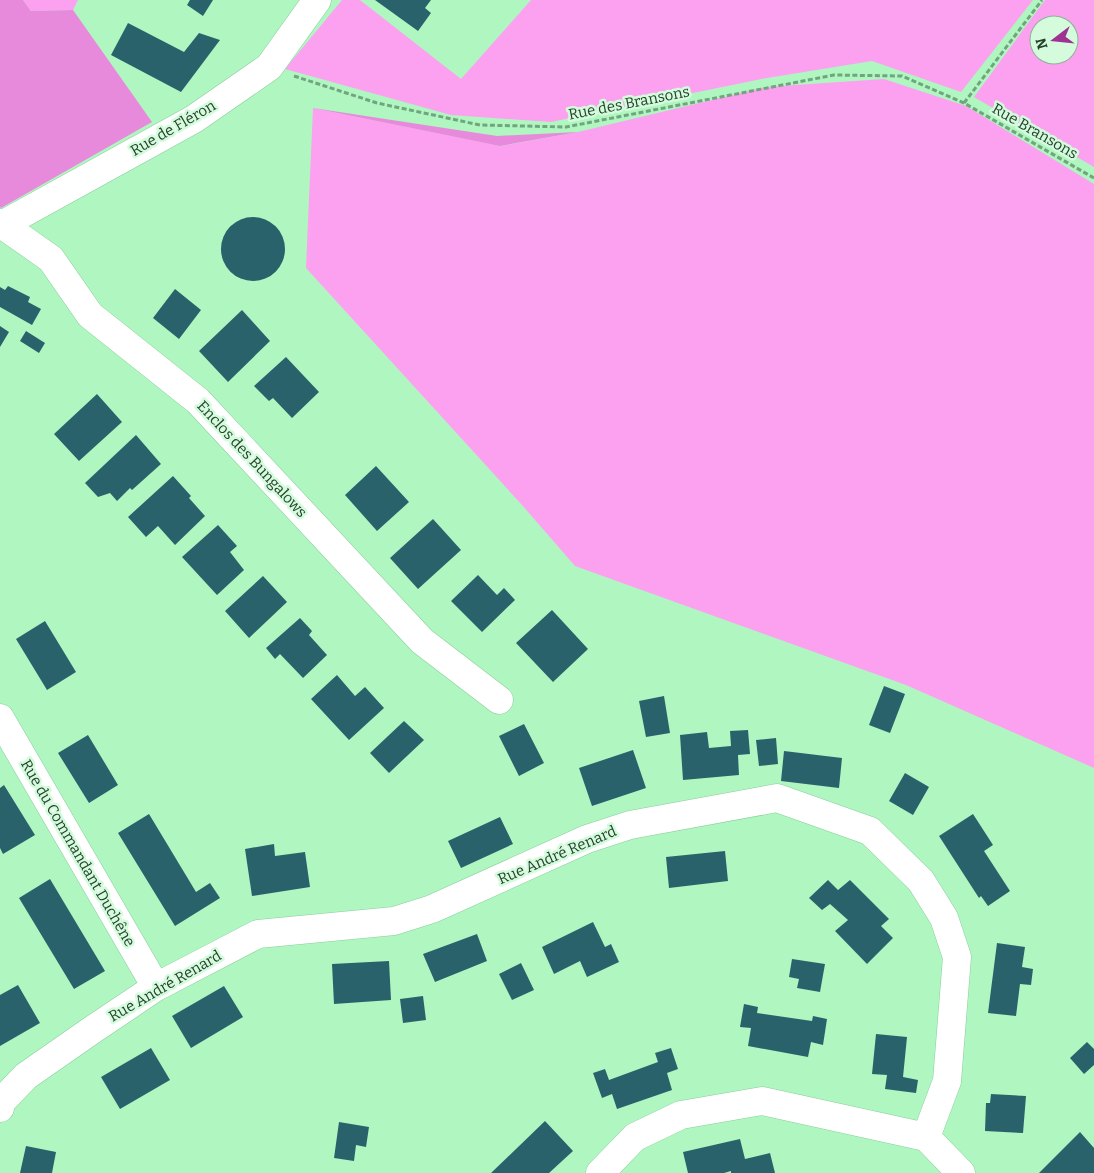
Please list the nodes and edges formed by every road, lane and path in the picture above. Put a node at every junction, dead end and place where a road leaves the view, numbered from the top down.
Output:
1 (317, 0) edge
2 (1042, 0) edge
3 (269, 68) junction
4 (964, 103) junction
5 (1094, 178) edge
6 (1, 224) edge
7 (499, 700) dead end
8 (0, 718) edge
9 (156, 988) junction
10 (0, 1108) edge
11 (926, 1137) junction
12 (600, 1173) edge
13 (961, 1173) edge

1 - 3 street, Rue de Fléron
2 - 4 path
3 - 4 path, Rue des Bransons
3 - 6 street, Rue de Fléron
4 - 5 path, Rue Bransons
6 - 7 street, Enclos des Bungalows
8 - 9 street, Rue du Commandant Duchêne
9 - 10 street, Rue André Renard
9 - 11 street, Rue André Renard
11 - 12 street
11 - 13 street

